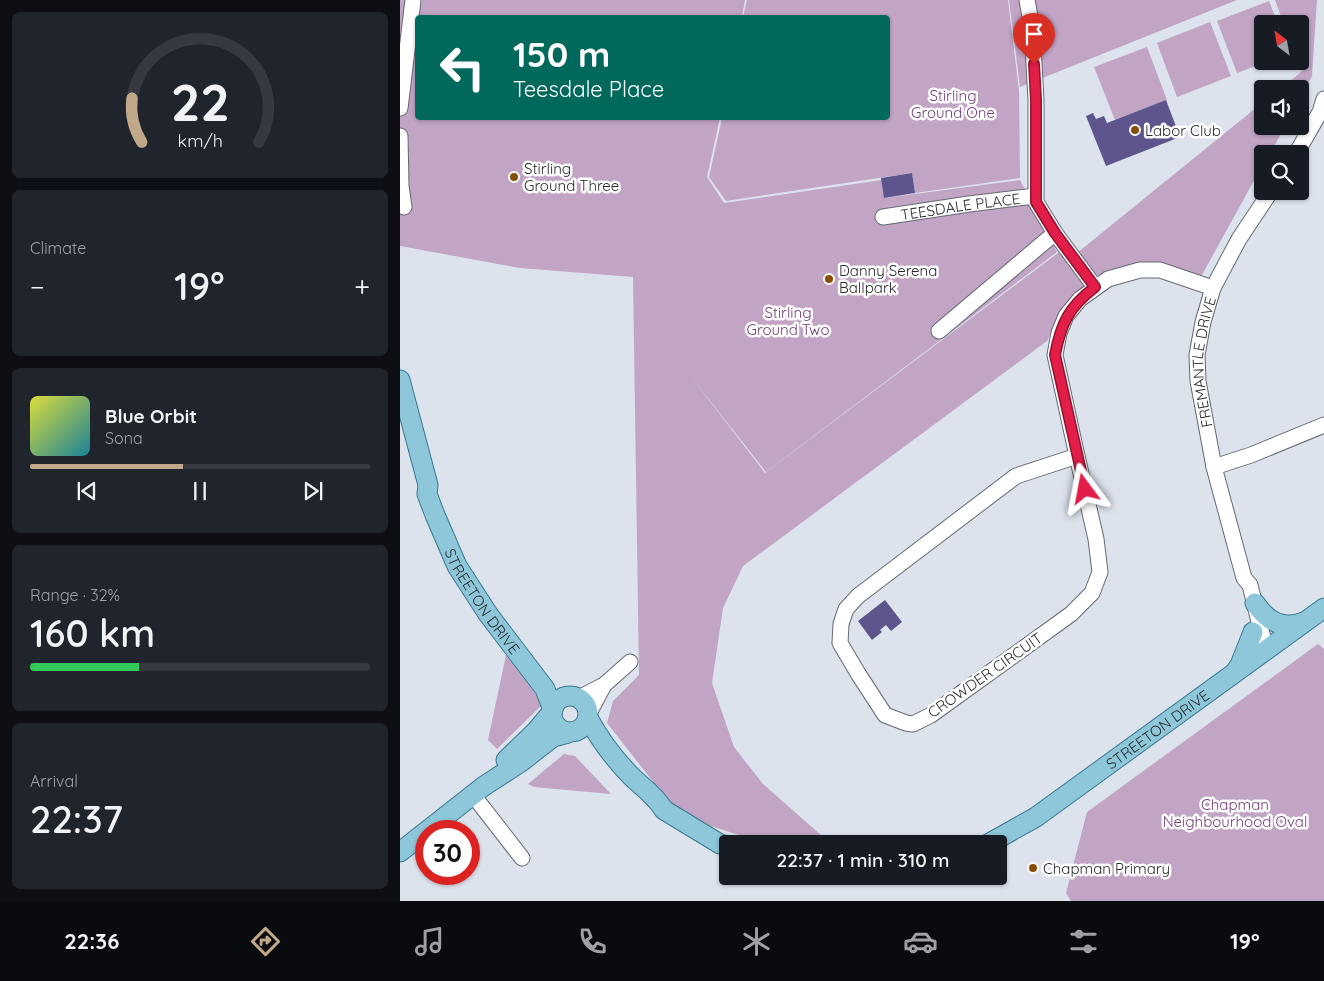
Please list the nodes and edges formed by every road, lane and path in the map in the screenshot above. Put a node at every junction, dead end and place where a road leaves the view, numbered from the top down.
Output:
1 (413, 0) edge
2 (1027, 0) edge
3 (400, 108) edge
4 (1323, 108) edge
5 (400, 136) edge
6 (1301, 145) edge
7 (1035, 196) junction
8 (1266, 200) edge
9 (404, 207) dead end
10 (883, 217) dead end
11 (1055, 233) junction
12 (1095, 287) junction
13 (1213, 288) junction
14 (939, 331) dead end
15 (400, 380) edge
16 (1324, 425) edge
17 (1077, 456) junction
18 (1214, 467) junction
19 (1244, 578) junction
20 (1255, 603) junction
21 (1324, 608) edge
22 (1304, 622) junction
23 (1252, 632) junction
24 (1262, 653) junction
25 (630, 662) dead end
26 (1235, 673) junction
27 (604, 684) junction
28 (562, 704) junction
29 (588, 716) junction
30 (570, 732) junction
31 (478, 790) junction
32 (664, 810) junction
33 (1004, 835) edge
34 (719, 843) edge
35 (400, 852) edge
36 (522, 858) dead end

1 - 3 street
2 - 7 street, TEESDALE PLACE
4 - 6 street
5 - 9 street
7 - 10 street, TEESDALE PLACE
7 - 11 street, TEESDALE PLACE
8 - 13 street, FREMANTLE DRIVE
11 - 12 street, TEESDALE PLACE
11 - 14 street
12 - 13 street, CROWDER CIRCUIT
12 - 17 street, CROWDER CIRCUIT
13 - 18 street, FREMANTLE DRIVE
15 - 28 main road, STREETON DRIVE
16 - 18 street
17 - 17 street, CROWDER CIRCUIT
18 - 19 street, FREMANTLE DRIVE
19 - 20 street, FREMANTLE DRIVE
19 - 23 street, FREMANTLE DRIVE
20 - 22 main road
20 - 24 street, FREMANTLE DRIVE
21 - 22 main road, STREETON DRIVE
22 - 24 main road, STREETON DRIVE
23 - 24 street, FREMANTLE DRIVE
23 - 26 main road
24 - 26 main road, STREETON DRIVE
25 - 27 street
26 - 33 main road, STREETON DRIVE
27 - 28 street
27 - 29 street
28 - 29 main road
28 - 30 main road
28 - 31 main road
29 - 30 main road
29 - 32 main road
30 - 31 main road
30 - 32 main road
31 - 35 main road
31 - 36 street
32 - 34 main road

